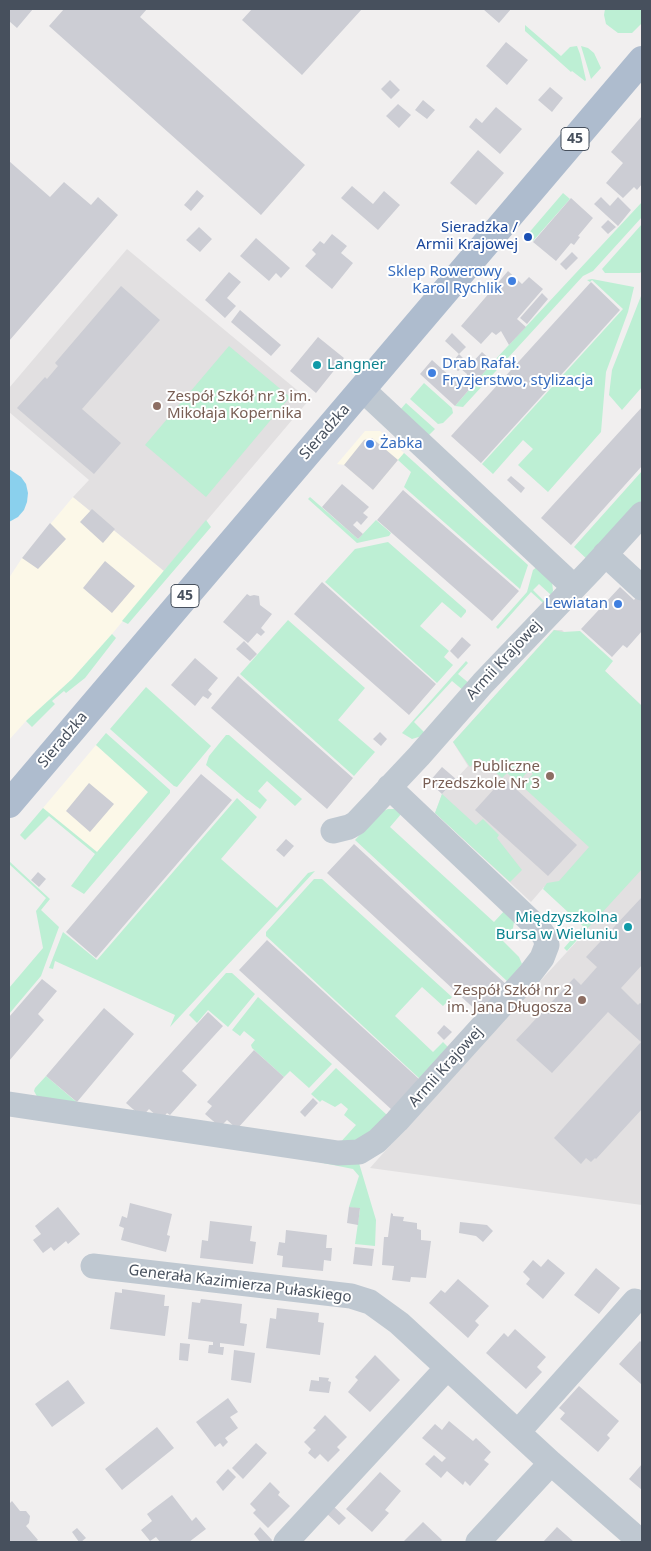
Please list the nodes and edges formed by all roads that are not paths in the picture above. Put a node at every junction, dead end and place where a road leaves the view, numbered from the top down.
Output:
1 (642, 60) edge
2 (362, 389) junction
3 (642, 514) edge
4 (605, 554) junction
5 (574, 586) junction
6 (642, 588) edge
7 (389, 787) junction
8 (9, 804) edge
9 (333, 832) dead end
10 (9, 1104) edge
11 (93, 1266) dead end
12 (635, 1301) dead end
13 (447, 1368) junction
14 (518, 1432) junction
15 (551, 1463) junction
16 (286, 1542) edge
17 (478, 1542) edge
18 (641, 1542) edge

1 - 2 main road, Sieradzka / 45
2 - 5 street
2 - 8 main road, Sieradzka / 45
3 - 4 street, Armii Krajowej
4 - 5 street, Armii Krajowej
4 - 6 street
5 - 7 street, Armii Krajowej
7 - 9 street
7 - 10 street, Armii Krajowej
11 - 13 street, Generała Kazimierza Pułaskiego
12 - 14 street
13 - 14 street, Generała Kazimierza Pułaskiego
13 - 16 street
14 - 15 street, Generała Kazimierza Pułaskiego
15 - 17 street
15 - 18 street, Generała Kazimierza Pułaskiego

